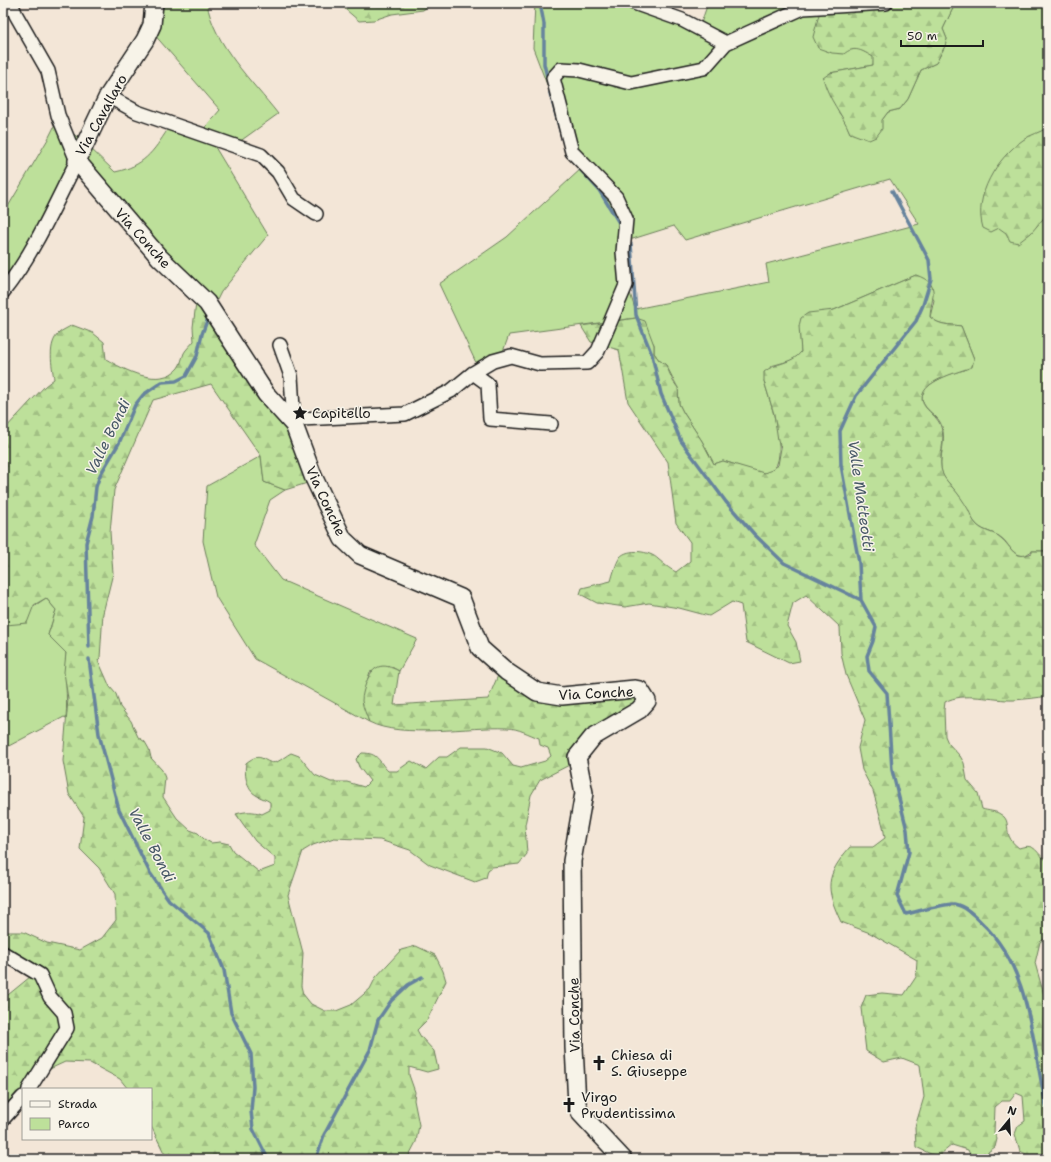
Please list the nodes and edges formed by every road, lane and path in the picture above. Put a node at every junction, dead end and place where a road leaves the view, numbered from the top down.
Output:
1 (12, 3) edge
2 (154, 3) edge
3 (634, 3) edge
4 (886, 3) edge
5 (726, 43) junction
6 (108, 96) junction
7 (77, 161) junction
8 (316, 214) dead end
9 (3, 292) edge
10 (280, 345) dead end
11 (473, 373) junction
12 (551, 424) dead end
13 (294, 425) junction
14 (3, 953) edge
15 (30, 1088) edge
16 (22, 1098) edge
17 (3, 1119) edge
18 (623, 1159) edge

1 - 7 street, Via Cavallaro
2 - 6 street, Via Cavallaro
3 - 5 street
4 - 5 street
5 - 11 street
6 - 7 street, Via Cavallaro
6 - 8 street
7 - 9 street
7 - 13 street, Via Conche
10 - 13 street
11 - 12 street
11 - 13 street
13 - 18 street, Via Conche
14 - 15 street
16 - 17 street

